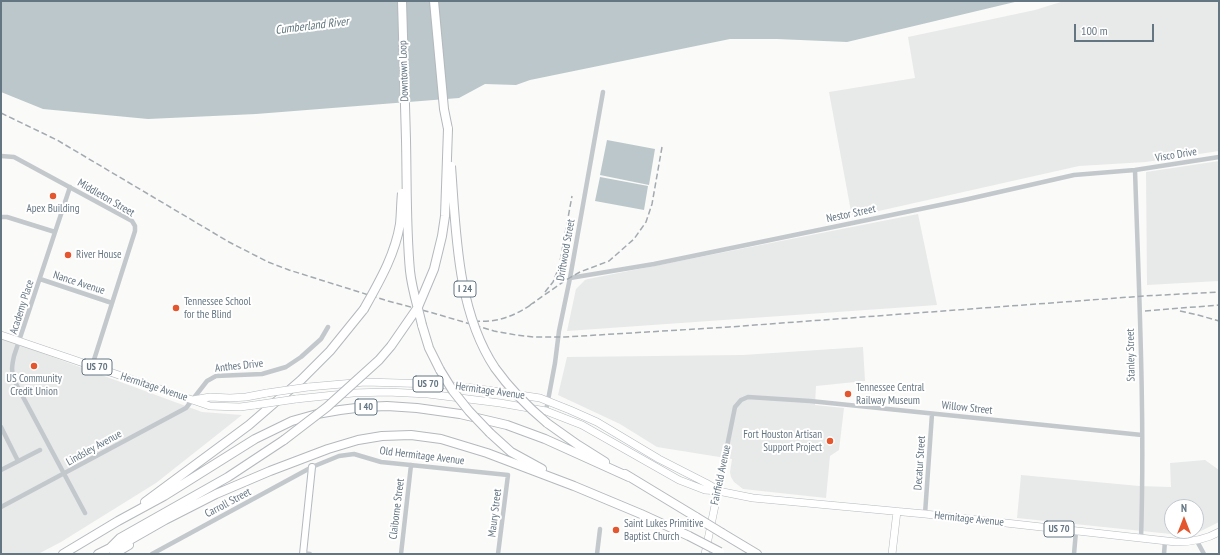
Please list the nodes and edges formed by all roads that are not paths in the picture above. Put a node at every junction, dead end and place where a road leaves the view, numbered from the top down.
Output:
1 (402, 1) edge
2 (434, 1) edge
3 (603, 92) dead end
4 (448, 129) junction
5 (406, 140) junction
6 (1, 156) edge
7 (1219, 157) edge
8 (1135, 170) junction
9 (70, 187) junction
10 (1, 217) edge
11 (56, 232) junction
12 (570, 278) junction
13 (40, 280) junction
14 (112, 303) junction
15 (328, 327) dead end
16 (1, 335) edge
17 (20, 342) junction
18 (92, 366) junction
19 (743, 399) joint
20 (193, 400) junction
21 (547, 401) junction
22 (546, 412) junction
23 (932, 414) junction
24 (1, 427) edge
25 (1142, 434) junction
26 (40, 450) dead end
27 (18, 461) junction
28 (411, 465) junction
29 (312, 467) junction
30 (1, 470) edge
31 (64, 474) junction
32 (508, 475) joint
33 (629, 477) junction
34 (574, 486) junction
35 (718, 490) junction
36 (1, 508) edge
37 (896, 511) junction
38 (85, 513) dead end
39 (925, 514) junction
40 (118, 521) junction
41 (600, 530) dead end
42 (1076, 531) junction
43 (1219, 532) edge
44 (1141, 539) junction
45 (1166, 541) junction
46 (1197, 541) junction
47 (112, 551) edge
48 (722, 553) edge
49 (62, 554) edge
50 (98, 554) edge
51 (152, 554) edge
52 (303, 554) edge
53 (310, 554) edge
54 (401, 554) edge
55 (498, 554) edge
56 (598, 554) edge
57 (705, 554) edge
58 (757, 554) edge
59 (892, 554) edge
60 (1074, 554) edge
61 (1164, 554) edge
62 (1204, 554) edge

1 - 5 highway, Downtown Loop
2 - 4 highway, I 24
3 - 12 street, Driftwood Street
4 - 33 highway, I 24, bridge
4 - 47 highway, bridge
5 - 34 highway, bridge
5 - 40 highway, bridge
6 - 9 street, Middleton Street
7 - 8 street, Visco Drive
8 - 12 street, Nestor Street
8 - 25 street, Stanley Street
9 - 11 street, Academy Place
9 - 14 street, Middleton Street
10 - 11 street
11 - 13 street, Academy Place
12 - 21 street, Driftwood Street
13 - 14 street, Nance Avenue
13 - 17 street, Academy Place
14 - 18 street, Middleton Street
15 - 20 street, Anthes Drive
16 - 17 main road, Hermitage Avenue / US 70
17 - 18 main road, Hermitage Avenue / US 70
17 - 31 street, Academy Place
18 - 20 main road, Hermitage Avenue / US 70
19 - 23 street, Willow Street
19 - 35 street, Fairfield Avenue
20 - 21 main road, Hermitage Avenue / US 70, bridge
20 - 22 main road, Hermitage Avenue / US 70, bridge
20 - 31 street, Lindsley Avenue
21 - 22 street, Driftwood Street
21 - 35 main road, Hermitage Avenue / US 70
22 - 35 main road, Hermitage Avenue / US 70
23 - 25 street, Willow Street
23 - 39 street, Decatur Street
24 - 27 street
25 - 44 street, Stanley Street
26 - 27 street
27 - 30 street
28 - 29 street, Old Hermitage Avenue
28 - 32 street, Old Hermitage Avenue
28 - 54 street, Claiborne Street
29 - 51 street, Carroll Street
29 - 52 street
31 - 36 street, Lindsley Avenue
31 - 38 street, Academy Place
32 - 55 street, Maury Street
33 - 40 highway, I 40
33 - 58 highway, I 24, bridge
34 - 47 highway
34 - 48 highway, bridge
35 - 37 main road, Hermitage Avenue / US 70
35 - 57 main road, Fairfield Avenue
37 - 39 main road, Hermitage Avenue / US 70
37 - 59 main road
39 - 42 main road, Hermitage Avenue / US 70
40 - 49 highway, I 40
41 - 56 street
42 - 44 main road, Hermitage Avenue / US 70
42 - 60 street
43 - 46 main road, Hermitage Avenue / US 70
44 - 45 main road, Hermitage Avenue / US 70
45 - 46 main road, Hermitage Avenue / US 70
45 - 61 street
46 - 62 street
47 - 50 highway
52 - 53 street

